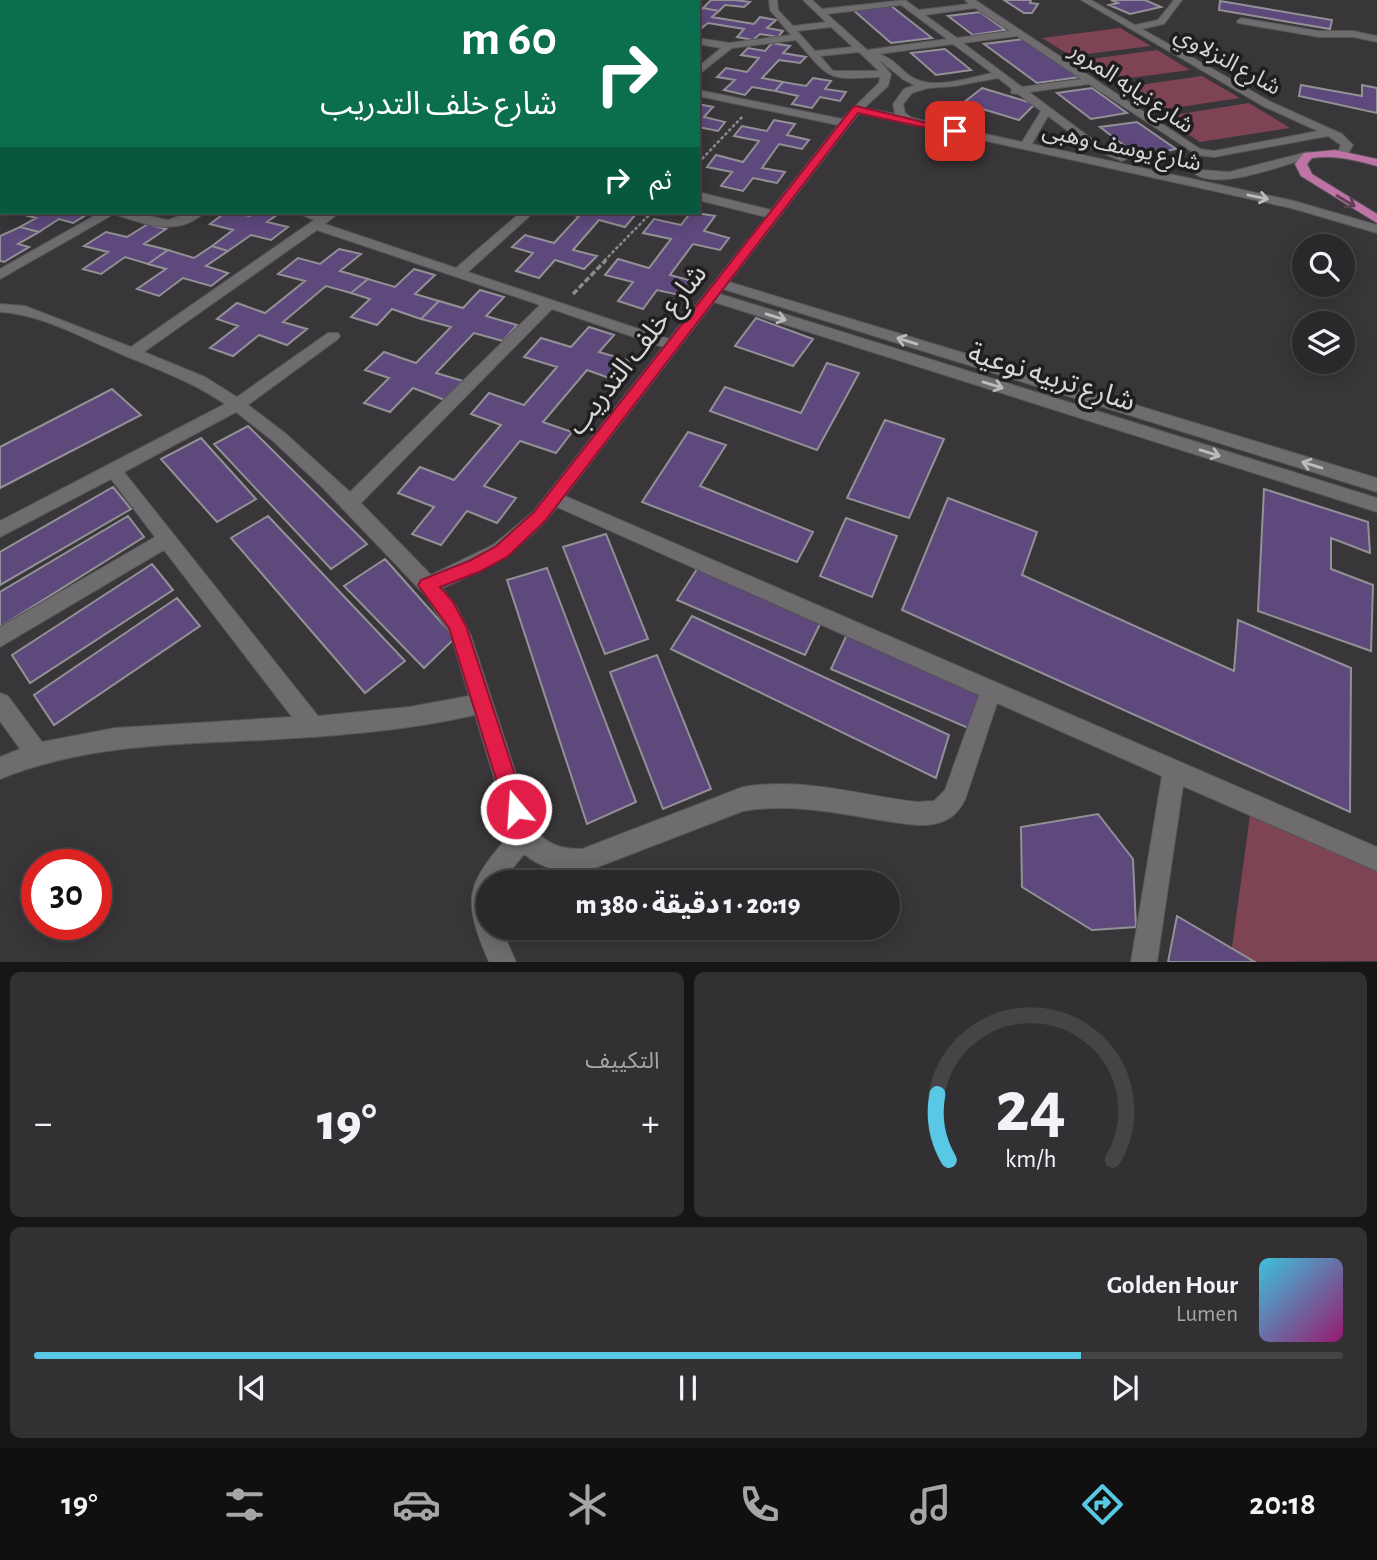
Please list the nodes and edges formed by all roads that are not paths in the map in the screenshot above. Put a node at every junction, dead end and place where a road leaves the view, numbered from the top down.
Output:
1 (773, 0) edge
2 (807, 0) edge
3 (1084, 0) edge
4 (1178, 0) edge
5 (902, 1) edge
6 (973, 3) edge
7 (820, 12) junction
8 (917, 13) junction
9 (1241, 21) dead end
10 (832, 24) junction
11 (1132, 28) junction
12 (794, 33) junction
13 (1018, 33) junction
14 (1377, 39) edge
15 (700, 41) edge
16 (954, 41) junction
17 (729, 46) junction
18 (863, 52) junction
19 (812, 54) junction
20 (700, 70) edge
21 (886, 74) junction
22 (999, 75) junction
23 (953, 82) junction
24 (1091, 82) junction
25 (929, 84) junction
26 (1021, 92) junction
27 (700, 93) edge
28 (700, 100) edge
29 (856, 109) junction
30 (1046, 111) junction
31 (908, 120) junction
32 (843, 126) junction
33 (1330, 132) junction
34 (1026, 146) junction
35 (1350, 153) junction
36 (1308, 155) junction
37 (1377, 155) edge
38 (1377, 163) edge
39 (1223, 183) junction
40 (700, 196) edge
41 (107, 214) edge
42 (126, 214) edge
43 (195, 214) edge
44 (526, 214) edge
45 (774, 215) junction
46 (324, 218) edge
47 (1377, 219) edge
48 (1377, 229) edge
49 (458, 274) junction
50 (0, 275) edge
51 (715, 290) junction
52 (554, 306) junction
53 (0, 308) edge
54 (333, 336) dead end
55 (673, 345) junction
56 (132, 353) junction
57 (238, 404) junction
58 (113, 470) junction
59 (1377, 485) edge
60 (553, 498) junction
61 (350, 503) junction
62 (1377, 505) edge
63 (0, 530) edge
64 (167, 539) junction
65 (427, 585) junction
66 (0, 638) edge
67 (991, 690) junction
68 (0, 703) edge
69 (482, 703) junction
70 (313, 725) junction
71 (37, 753) junction
72 (0, 768) edge
73 (1174, 770) junction
74 (524, 836) junction
75 (1377, 859) edge
76 (503, 961) edge
77 (1144, 961) edge

1 - 12 street
2 - 7 street
3 - 11 street, شارع النزلاوي
4 - 11 street
5 - 7 street
5 - 8 street, شارع يوسف وهبى
6 - 8 street
6 - 13 street, شارع نيابه المرور
7 - 10 street
8 - 16 street, شارع يوسف وهبى
9 - 14 street
10 - 12 street
10 - 18 street
11 - 33 street, شارع النزلاوي
12 - 17 street
12 - 19 street
13 - 16 street
13 - 24 street, شارع نيابه المرور
15 - 17 street
16 - 18 street
16 - 22 street, شارع يوسف وهبى
17 - 20 street
18 - 19 street
18 - 21 street
18 - 25 street
19 - 21 street
21 - 29 street, شارع خلف التدريب
22 - 23 street
22 - 26 street, شارع يوسف وهبى
23 - 25 street
23 - 26 street
24 - 26 street
24 - 33 street, شارع نيابه المرور
25 - 31 street
26 - 30 street, شارع يوسف وهبى
27 - 32 street
28 - 32 street
29 - 31 street, شارع يوسف وهبى
29 - 32 street, شارع خلف التدريب
30 - 34 street
30 - 39 street, شارع يوسف وهبى
31 - 34 street, شارع يوسف وهبى
32 - 45 street, شارع خلف التدريب
33 - 35 street
34 - 39 street, شارع يوسف وهبى
35 - 36 main road
35 - 37 main road
35 - 38 main road
36 - 39 street, شارع يوسف وهبى
36 -> 47 main road
39 -> 48 street, شارع يوسف وهبى
40 - 45 street
41 - 50 street
42 - 43 street
44 - 49 street
45 - 51 street, شارع خلف التدريب
46 - 49 street
46 - 56 street
49 - 52 street
51 - 55 street, شارع خلف التدريب
59 -> 51 street, شارع تربيه نوعية
51 -> 62 street, شارع تربيه نوعية
52 - 55 street
52 - 61 street
53 - 56 street
54 - 57 street
55 - 60 street, شارع خلف التدريب
56 - 57 street
57 - 58 street
57 - 61 street
58 - 63 street
58 - 64 street
60 - 65 street, شارع خلف التدريب
60 - 67 street
61 - 65 street
64 - 66 street
64 - 70 street
65 - 69 street
67 - 73 street
67 - 74 street
68 - 71 street
69 - 70 street
69 - 74 street
70 - 71 street
71 - 72 street
73 - 75 street
73 - 77 street
74 - 76 street

